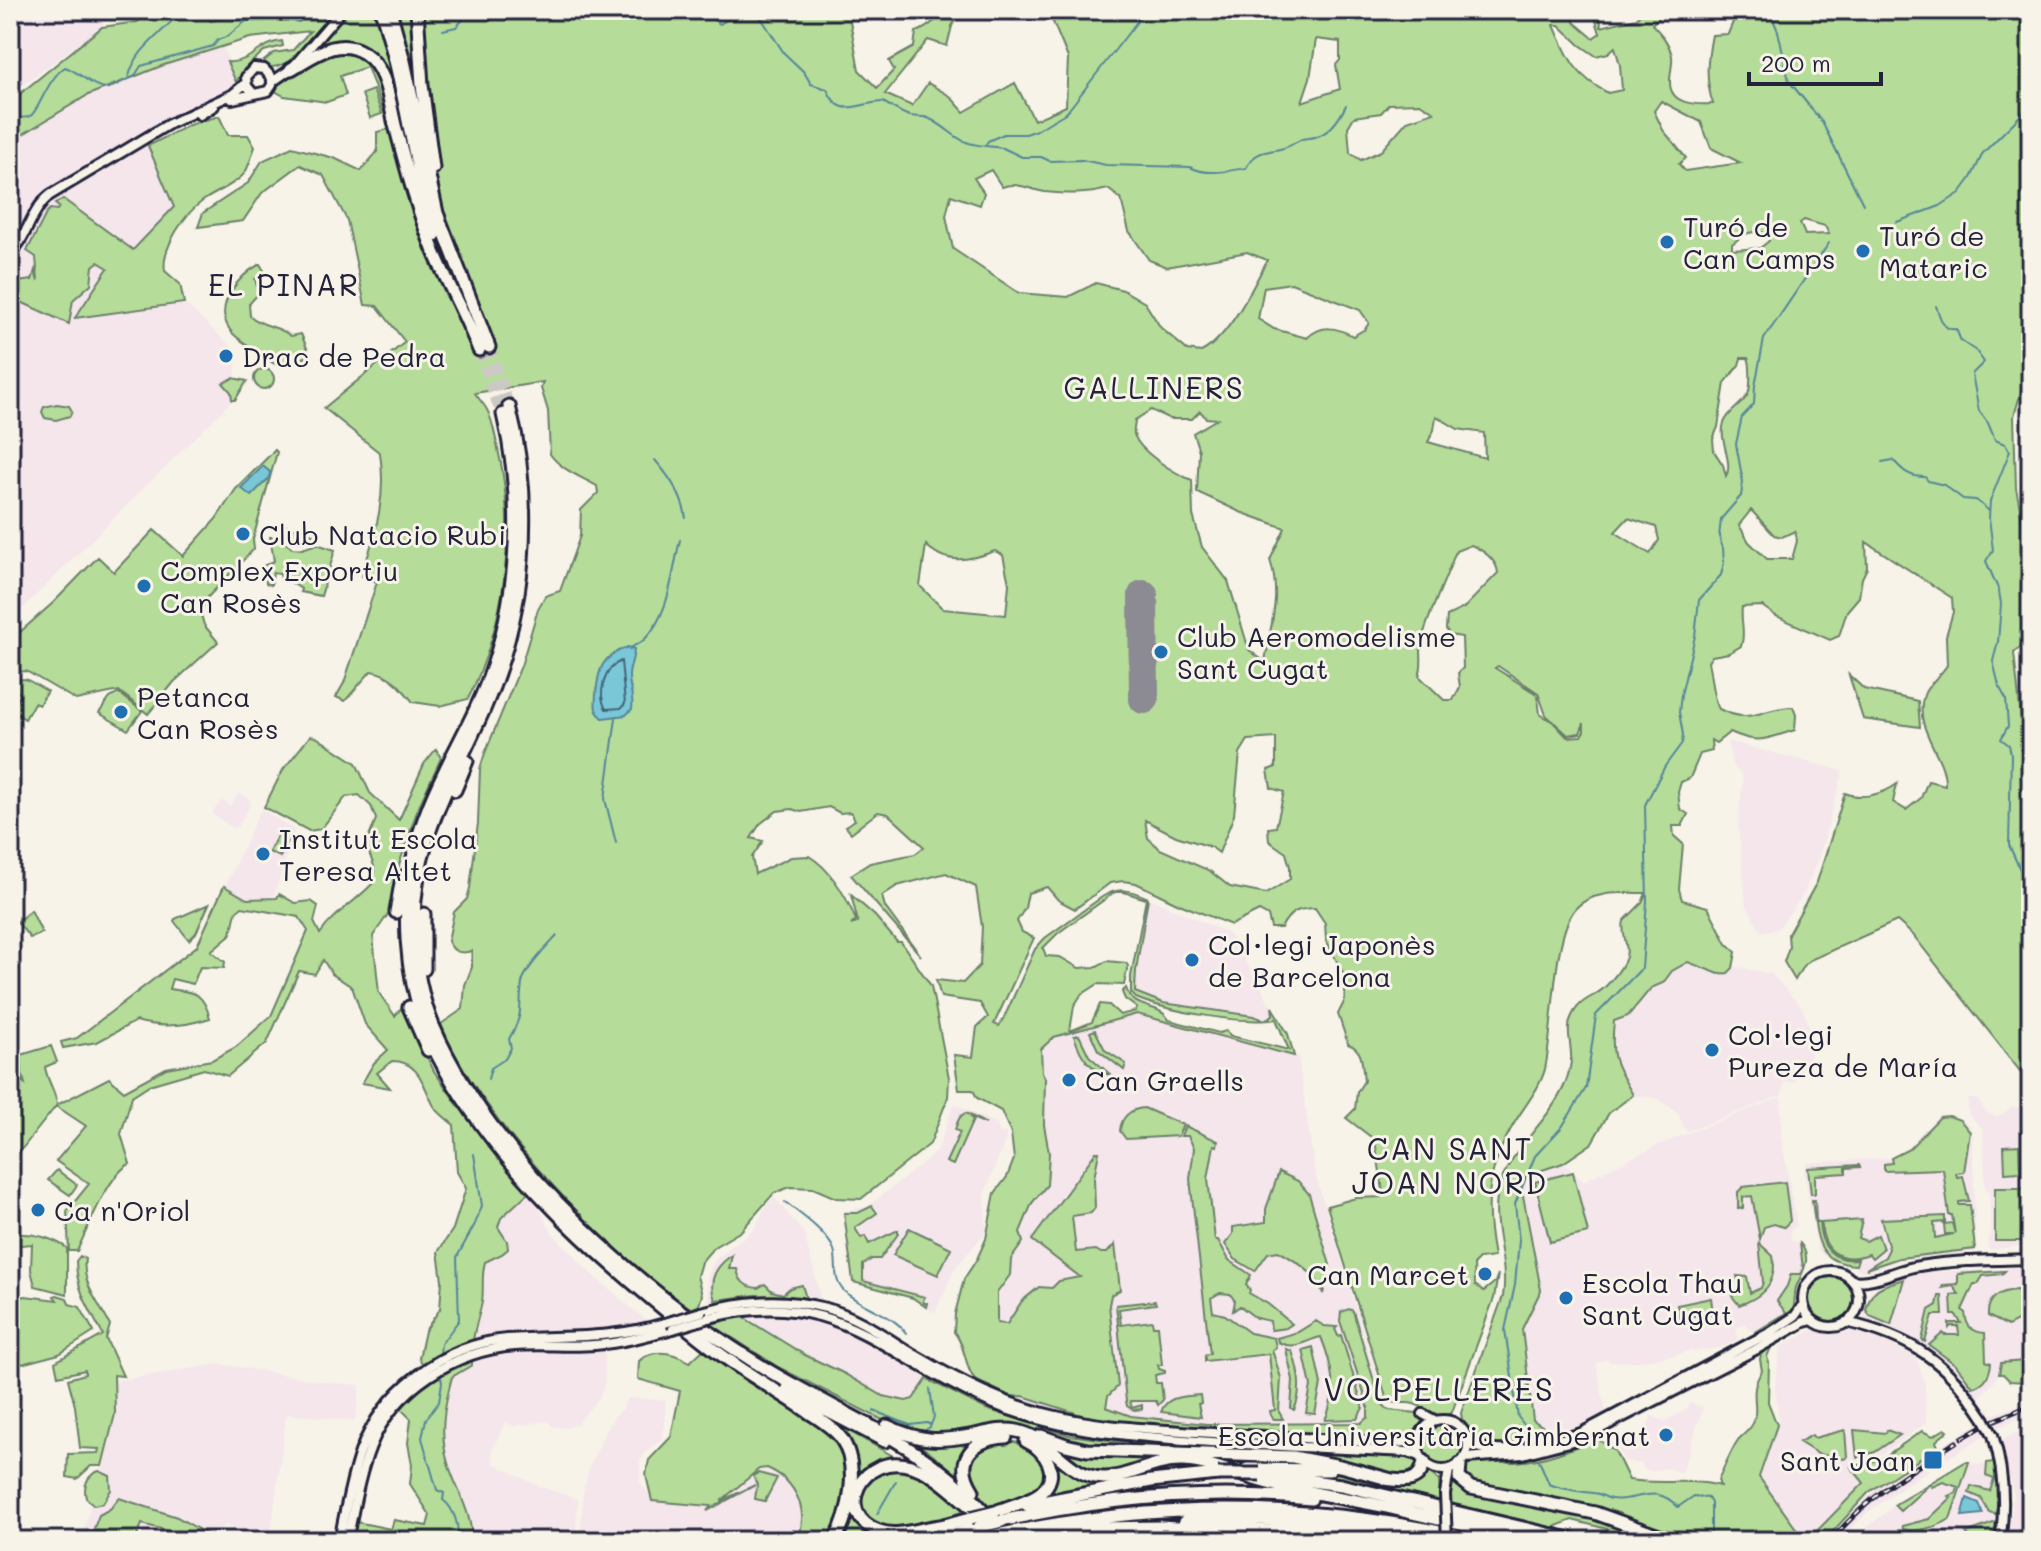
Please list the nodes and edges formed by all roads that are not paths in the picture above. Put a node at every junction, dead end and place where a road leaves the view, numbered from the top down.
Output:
1 (342, 10) edge
2 (381, 10) edge
3 (390, 10) edge
4 (417, 10) edge
5 (302, 57) junction
6 (263, 58) dead end
7 (254, 68) junction
8 (291, 69) junction
9 (268, 72) junction
10 (272, 82) junction
11 (246, 83) junction
12 (253, 93) junction
13 (197, 114) junction
14 (441, 224) junction
15 (10, 254) edge
16 (484, 349) junction
17 (504, 656) junction
18 (455, 790) dead end
19 (429, 806) junction
20 (396, 912) dead end
21 (424, 914) dead end
22 (409, 1007) dead end
23 (445, 1050) junction
24 (465, 1101) junction
25 (2031, 1259) edge
26 (1852, 1280) junction
27 (1870, 1281) junction
28 (1859, 1294) junction
29 (1803, 1305) junction
30 (1855, 1312) junction
31 (705, 1315) junction
32 (1812, 1320) junction
33 (1846, 1322) junction
34 (1863, 1325) junction
35 (689, 1327) junction
36 (431, 1370) junction
37 (795, 1385) junction
38 (996, 1430) junction
39 (1422, 1432) junction
40 (1468, 1441) junction
41 (1422, 1458) junction
42 (1162, 1462) junction
43 (1458, 1464) junction
44 (1436, 1469) junction
45 (1218, 1474) junction
46 (1392, 1480) junction
47 (1094, 1491) junction
48 (1445, 1491) junction
49 (1409, 1512) junction
50 (995, 1514) junction
51 (974, 1517) junction
52 (940, 1526) junction
53 (1180, 1526) junction
54 (1060, 1533) junction
55 (1155, 1534) edge
56 (1013, 1538) edge
57 (992, 1539) edge
58 (339, 1541) edge
59 (347, 1541) edge
60 (834, 1541) edge
61 (895, 1541) edge
62 (928, 1541) edge
63 (973, 1541) edge
64 (1095, 1541) edge
65 (1181, 1541) edge
66 (1240, 1541) edge
67 (1294, 1541) edge
68 (1419, 1541) edge
69 (1446, 1541) edge
70 (1480, 1541) edge
71 (1535, 1541) edge
72 (1578, 1541) edge
73 (1673, 1541) edge
74 (2000, 1541) edge

1 - 5 street
2 - 16 highway
3 - 14 highway
4 - 14 highway
5 - 8 street
5 - 9 street
6 - 7 street
7 - 9 street
7 - 11 street
8 - 10 street
8 - 16 highway
9 - 10 street
10 - 12 street
11 - 12 street
11 - 13 street
12 - 13 street
13 - 15 street
14 - 16 highway
17 - 18 highway
17 - 19 highway
17 - 23 highway
19 - 20 highway
19 - 24 highway
21 - 23 highway
22 - 24 highway
23 - 37 highway
24 - 35 highway
25 - 27 street
26 - 27 street
26 - 28 street
26 - 29 street
27 - 28 street
28 - 30 street
29 - 32 street
29 - 40 street
30 - 33 street
30 - 34 street
31 - 36 street, bridge
31 - 39 street
31 - 41 street
32 - 33 street
32 - 43 street
33 - 34 street
34 - 74 street, bridge
35 - 51 highway
35 - 60 highway
36 - 58 street
36 - 59 street
37 - 38 highway
37 - 50 highway
38 - 42 highway
38 - 46 highway
39 - 40 street
39 - 41 street
40 - 43 street
41 - 44 street
41 - 46 highway
42 - 47 highway
42 - 49 highway
43 - 44 street
43 - 48 street
43 - 73 highway
44 - 48 street
45 - 46 highway, bridge
45 - 47 highway
45 - 72 highway, bridge
47 - 50 highway
48 - 69 street, bridge
49 - 50 highway
49 - 71 highway
50 - 50 highway
50 - 51 highway, bridge
50 - 56 highway
51 - 52 highway
51 - 52 highway
51 - 57 highway
51 - 62 highway
52 - 61 highway
53 - 55 highway, bridge
53 - 67 highway
53 - 68 highway
53 - 69 highway
54 - 55 highway
54 - 56 highway
54 - 64 highway
56 - 57 highway, bridge
56 - 70 highway
57 - 63 highway
65 - 66 highway

